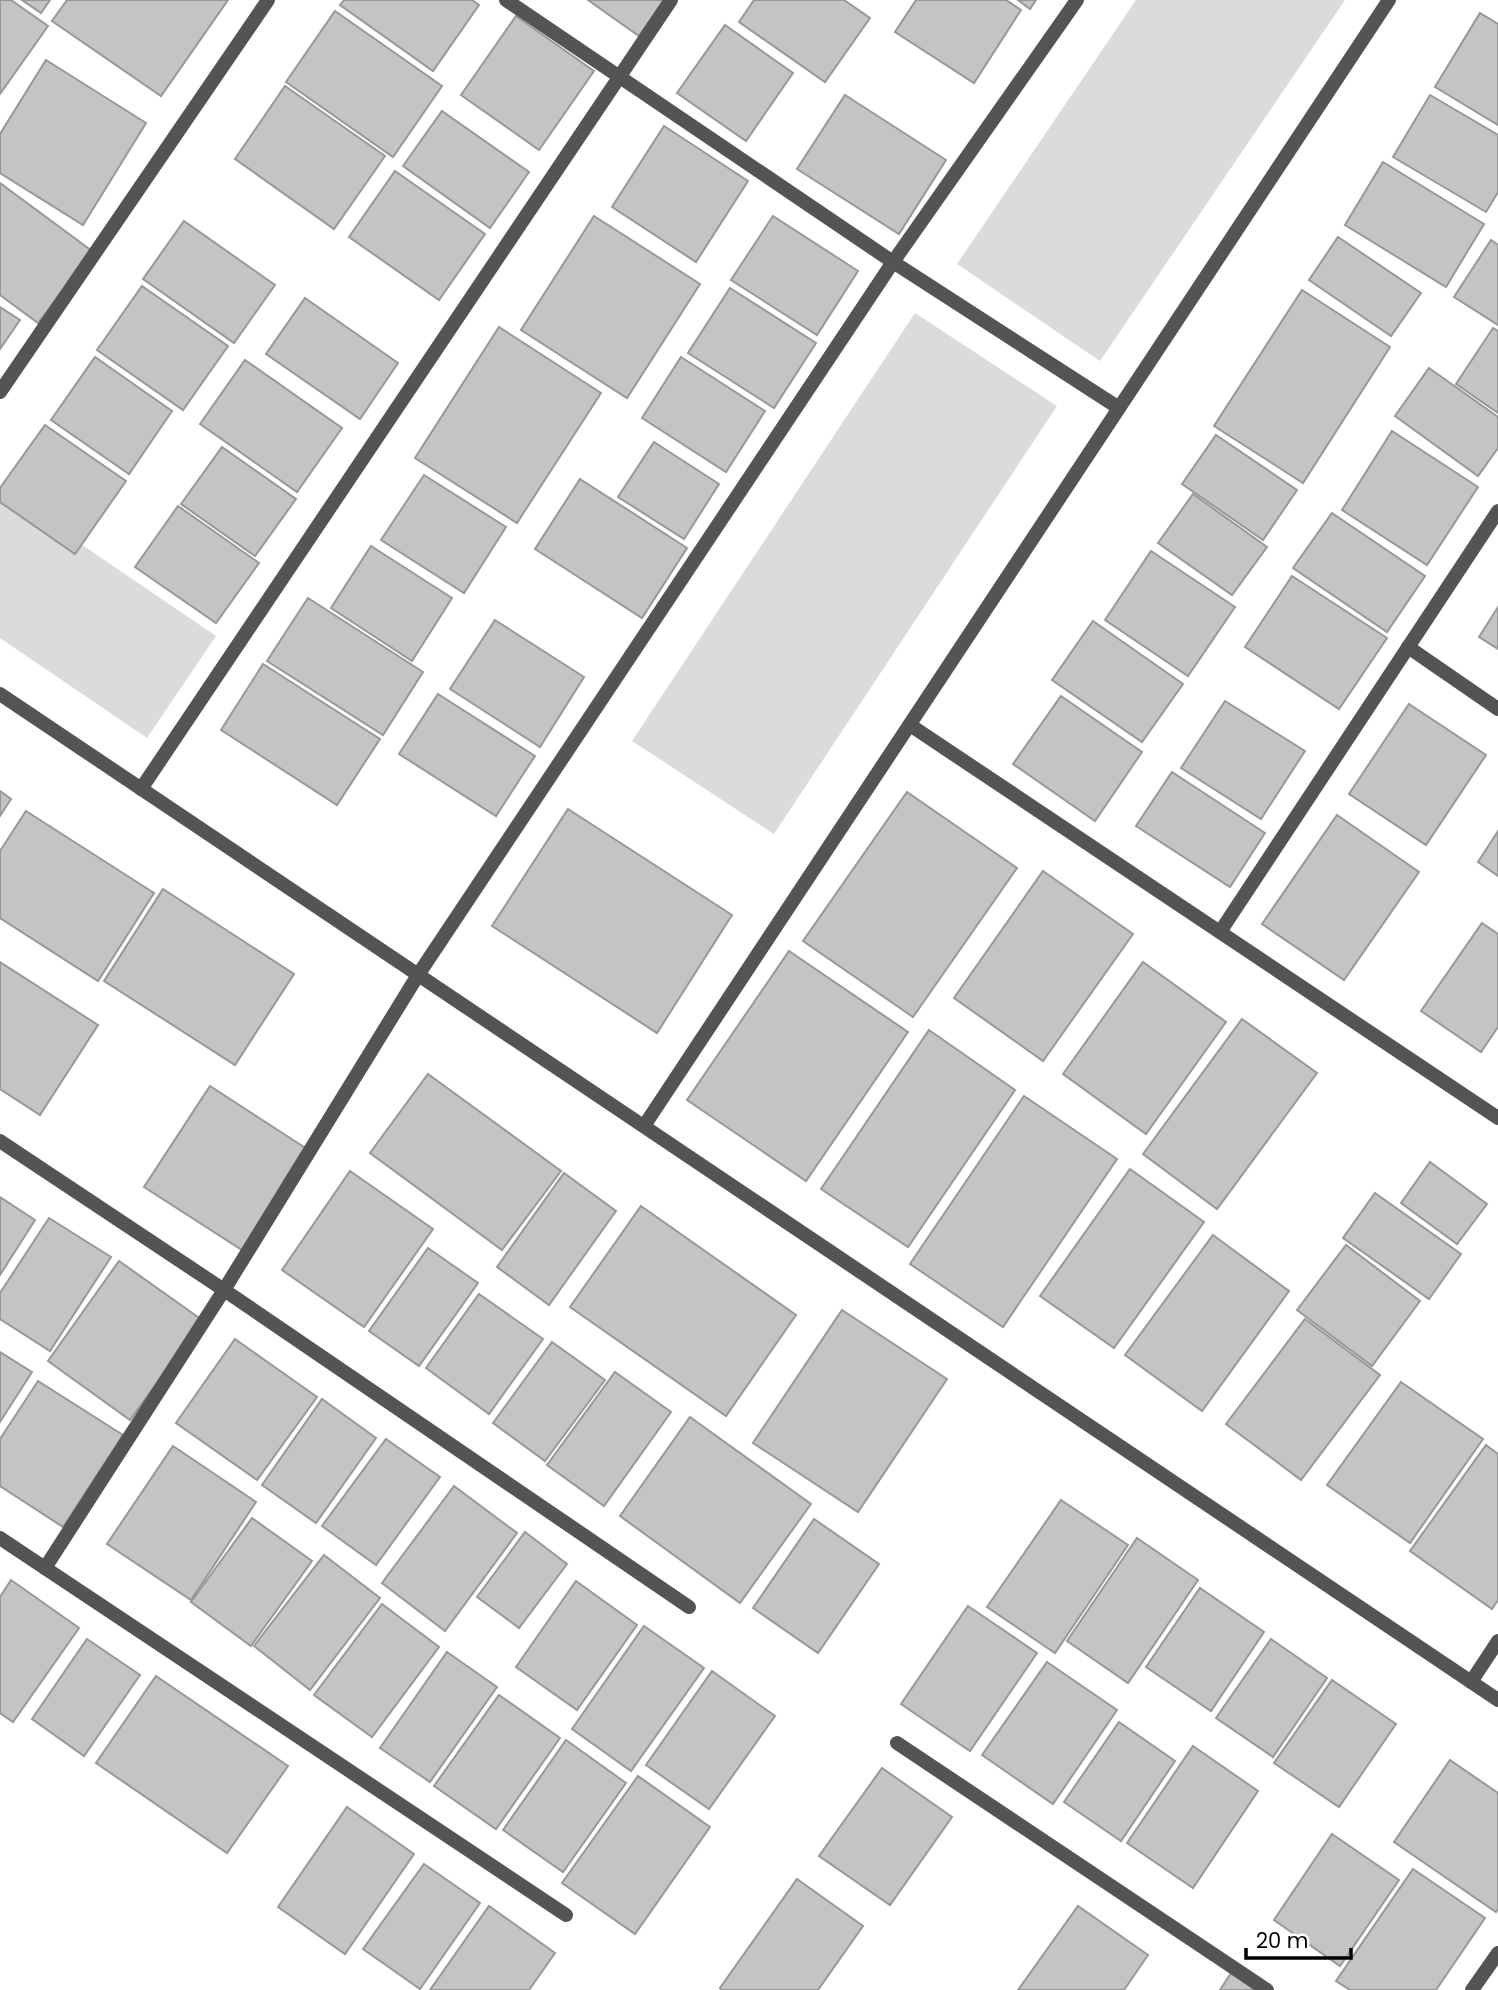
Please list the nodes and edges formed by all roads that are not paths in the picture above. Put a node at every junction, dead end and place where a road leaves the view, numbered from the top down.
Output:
1 (268, 0) edge
2 (506, 0) edge
3 (671, 0) edge
4 (1077, 0) edge
5 (1389, 0) edge
6 (620, 76) junction
7 (893, 262) junction
8 (0, 393) edge
9 (1119, 408) junction
10 (1498, 511) edge
11 (1408, 647) junction
12 (0, 694) edge
13 (1498, 709) edge
14 (910, 725) junction
15 (141, 789) junction
16 (1220, 932) junction
17 (418, 975) junction
18 (1498, 1118) edge
19 (644, 1126) junction
20 (0, 1141) edge
21 (224, 1290) junction
22 (0, 1538) edge
23 (45, 1568) junction
24 (690, 1607) dead end
25 (1498, 1641) edge
26 (1471, 1682) junction
27 (1498, 1700) edge
28 (897, 1743) dead end
29 (566, 1915) dead end
30 (1498, 1953) edge
31 (1267, 1990) edge
32 (1472, 1990) edge

1 - 8 street
2 - 6 street
3 - 6 street
4 - 7 street
5 - 9 street
6 - 7 street
6 - 15 street
7 - 9 street
7 - 17 street
9 - 14 street
10 - 11 street
11 - 13 street
11 - 16 street
12 - 15 street
14 - 16 street
14 - 19 street
15 - 17 street
16 - 18 street
17 - 19 street
17 - 21 street
19 - 26 street
20 - 21 street
21 - 23 street
21 - 24 street
22 - 23 street
23 - 29 street
25 - 26 street
26 - 27 street
28 - 31 street
30 - 32 street

